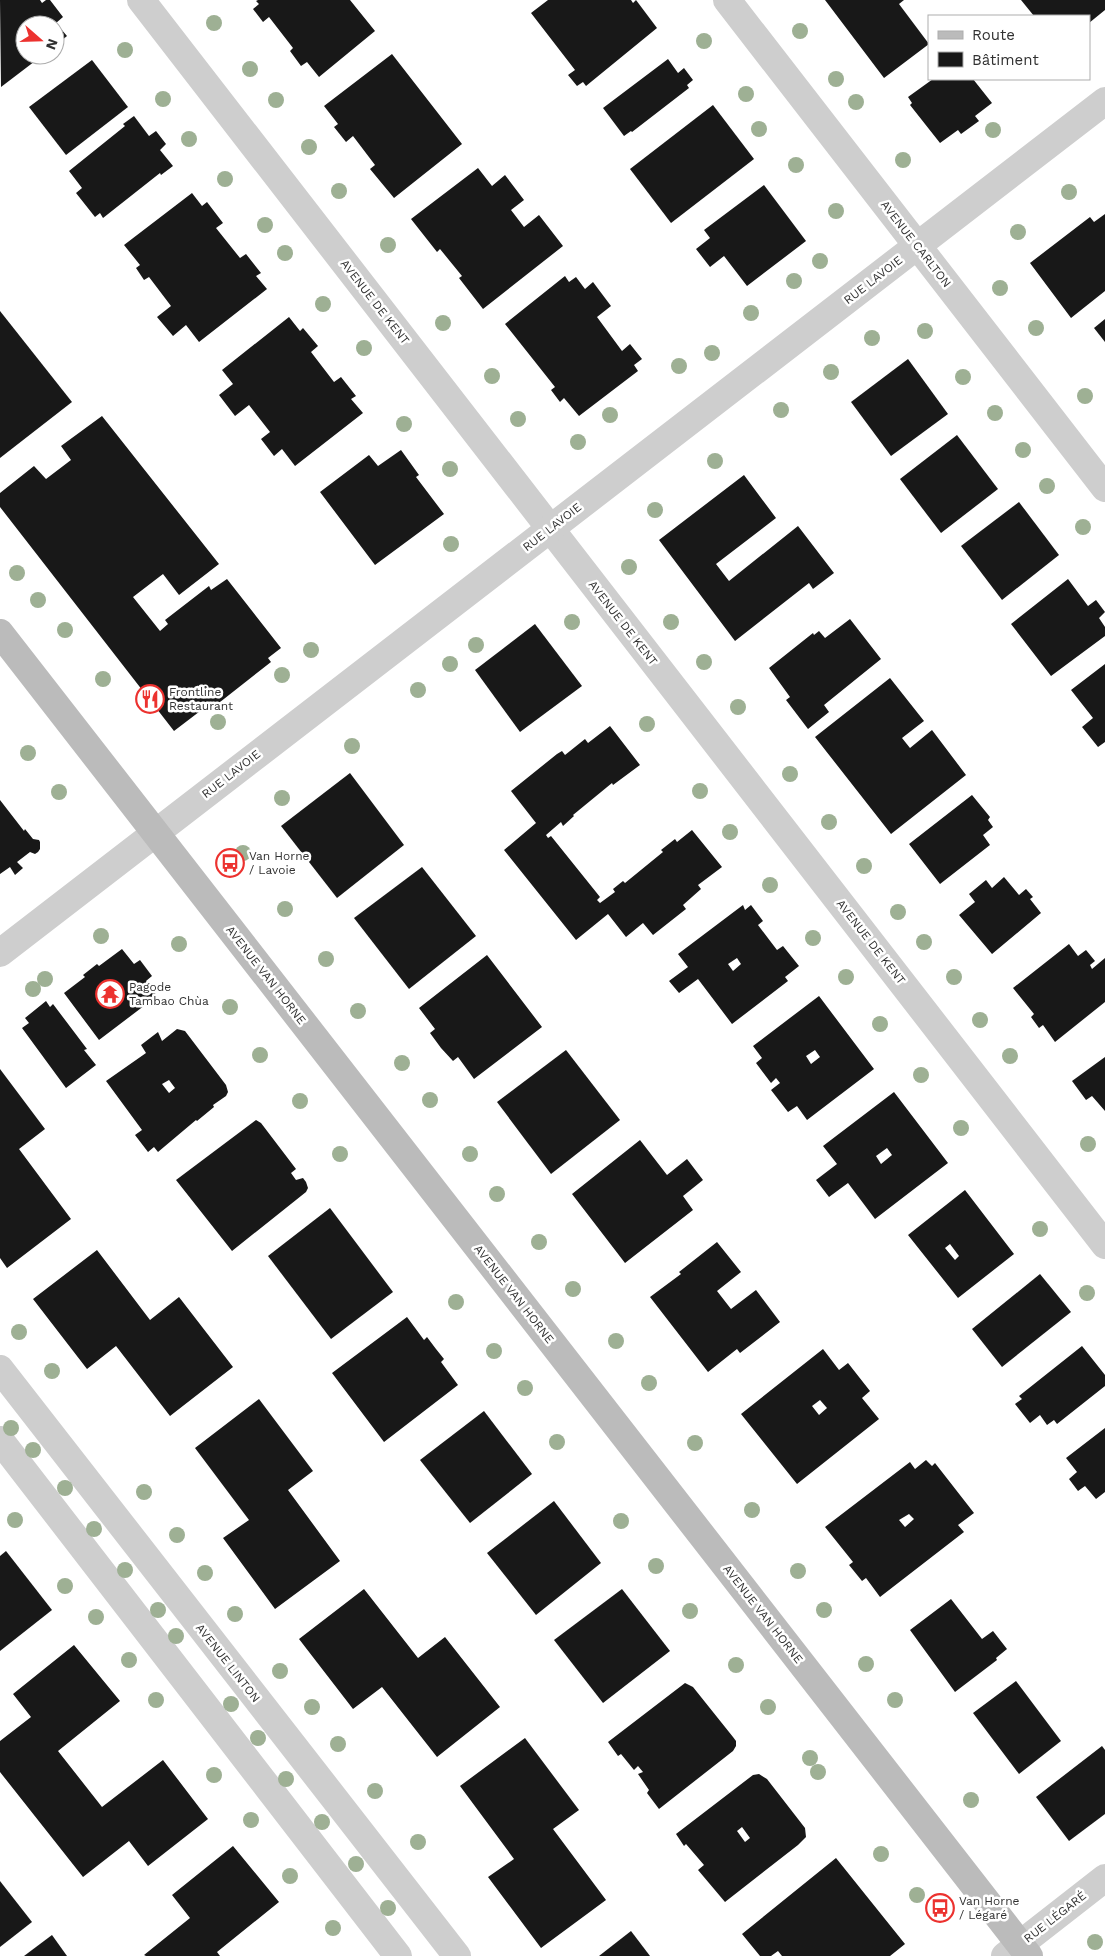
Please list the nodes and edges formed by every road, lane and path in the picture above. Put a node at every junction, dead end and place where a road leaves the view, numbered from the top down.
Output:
1 (140, 0) edge
2 (728, 0) edge
3 (1105, 101) edge
4 (917, 246) junction
5 (1105, 488) edge
6 (550, 528) junction
7 (0, 633) edge
8 (155, 832) junction
9 (0, 953) edge
10 (1105, 1245) edge
11 (0, 1369) edge
12 (0, 1440) edge
13 (1105, 1878) edge
14 (1018, 1952) edge
15 (398, 1956) edge
16 (457, 1956) edge

1 - 6 street, AVENUE DE KENT
2 - 4 street, AVENUE CARLTON
3 - 4 street, RUE LAVOIE
4 - 5 street, AVENUE CARLTON
4 - 6 street, RUE LAVOIE
6 - 8 street, RUE LAVOIE
6 - 10 street, AVENUE DE KENT
7 - 8 main road, AVENUE VAN HORNE
8 - 9 street, RUE LAVOIE
8 - 14 main road, AVENUE VAN HORNE
11 - 16 street, AVENUE LINTON
12 - 15 street
13 - 14 street, RUE LÉGARÉ

